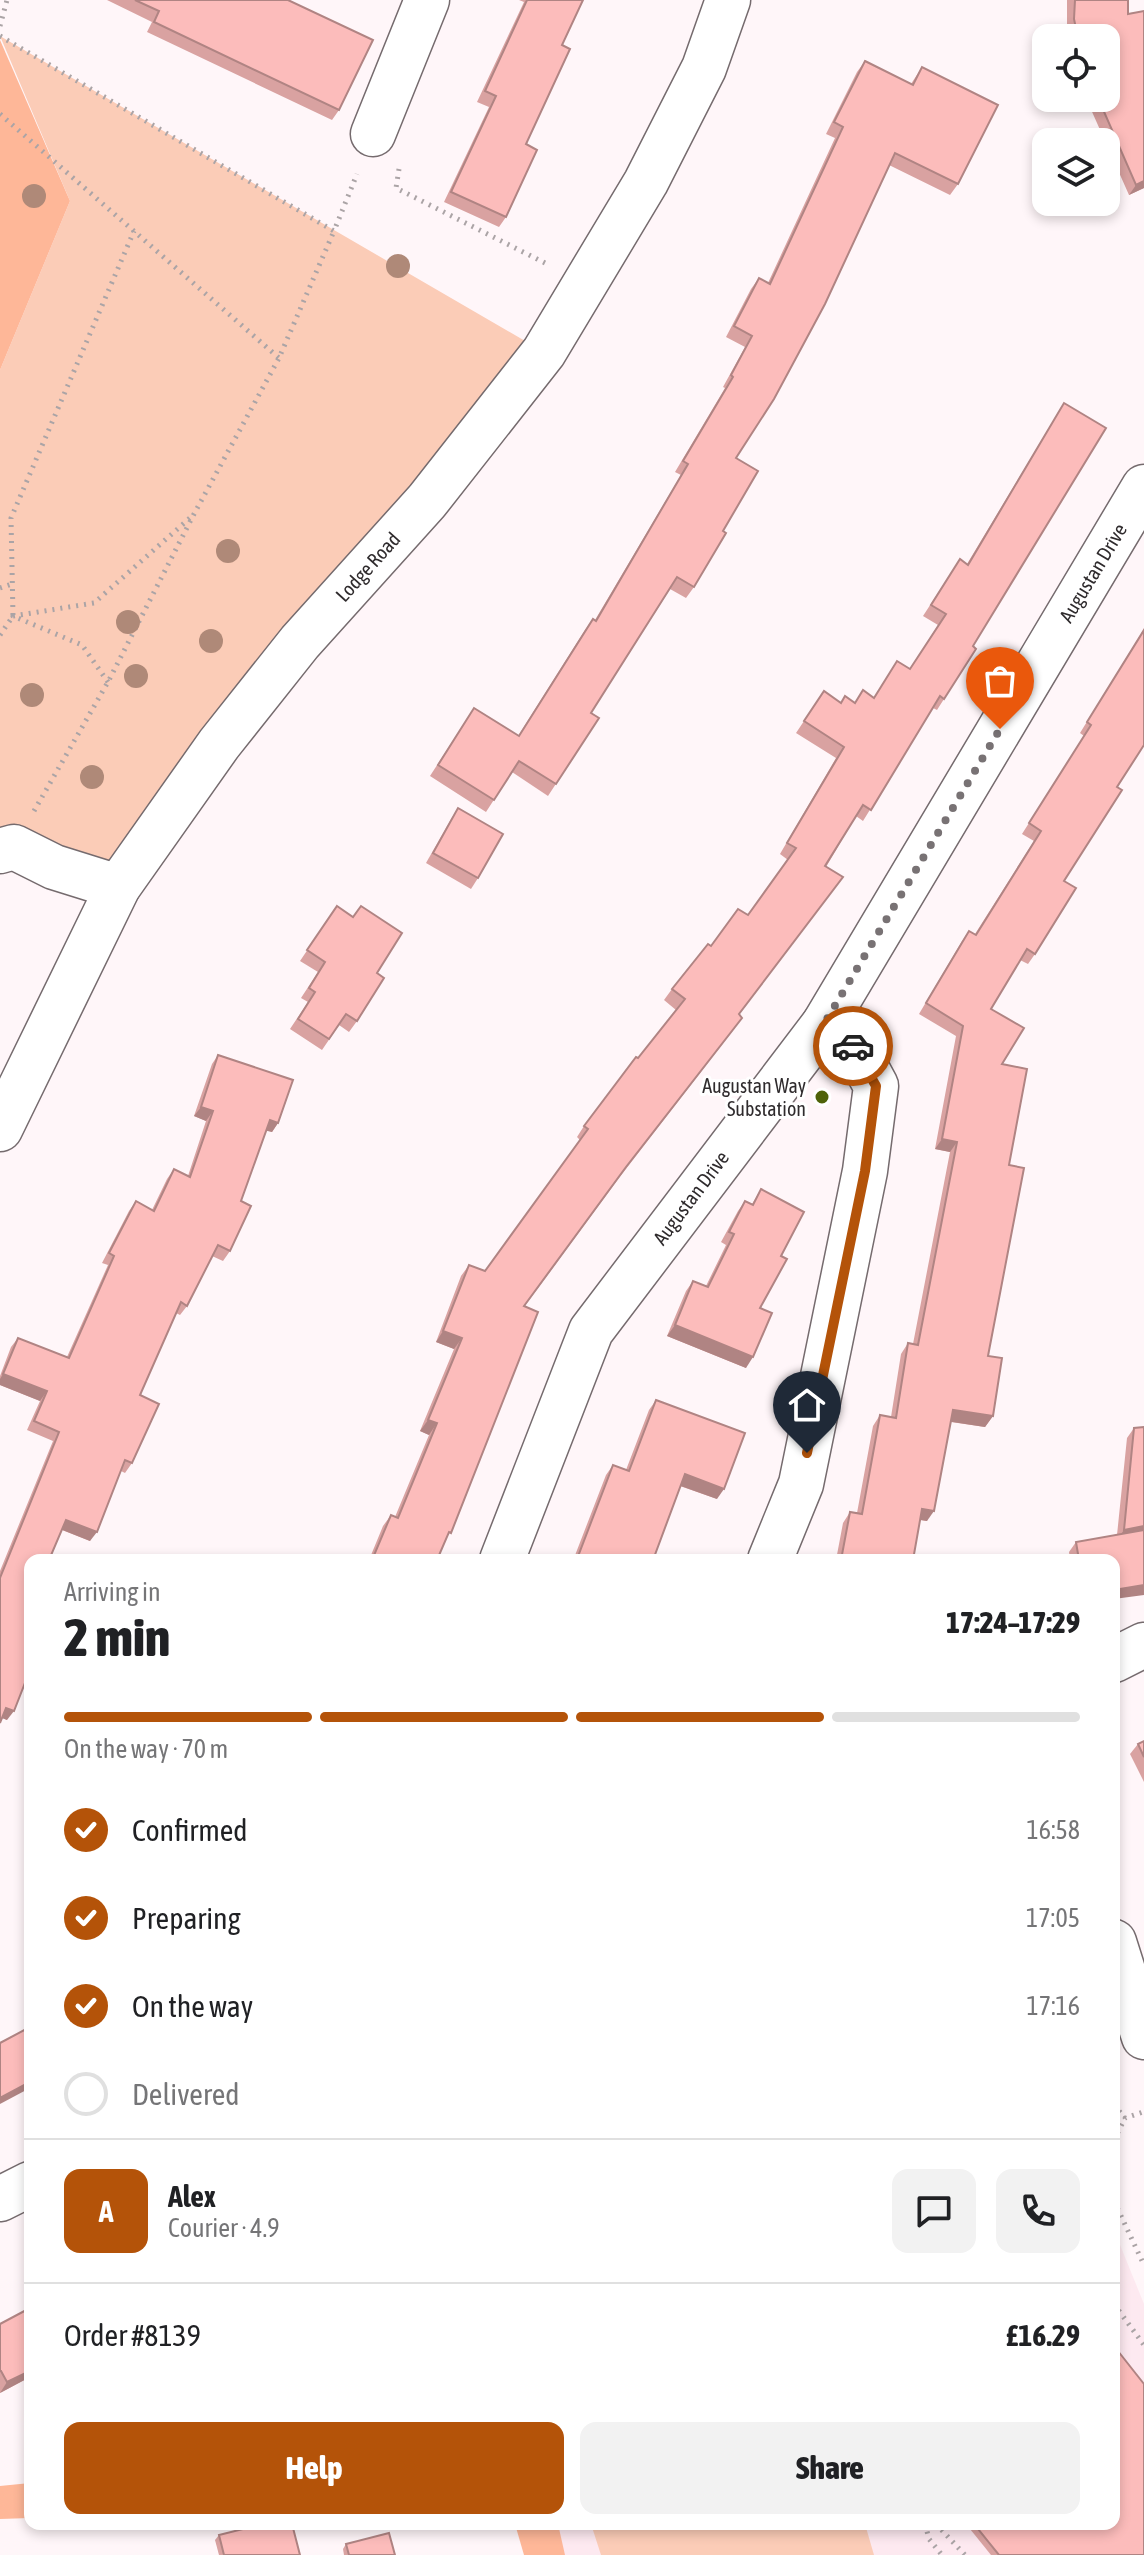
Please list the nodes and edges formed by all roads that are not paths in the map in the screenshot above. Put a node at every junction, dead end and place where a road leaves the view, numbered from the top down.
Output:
1 (427, 0) edge
2 (728, 0) edge
3 (373, 134) road end
4 (1144, 487) edge
5 (7, 849) edge
6 (118, 887) junction
7 (824, 1024) junction
8 (0, 1129) edge
9 (504, 1554) edge
10 (772, 1554) edge
11 (1144, 1645) edge
12 (1120, 1657) edge
13 (1120, 1961) edge
14 (1144, 2037) edge
15 (24, 2187) edge
16 (0, 2199) edge

1 - 3 street
2 - 6 street, Lodge Road
4 - 7 street, Augustan Drive
5 - 6 street
6 - 8 street, Lodge Road
7 - 9 street, Augustan Drive
7 - 10 street
11 - 12 street
13 - 14 street
15 - 16 street

